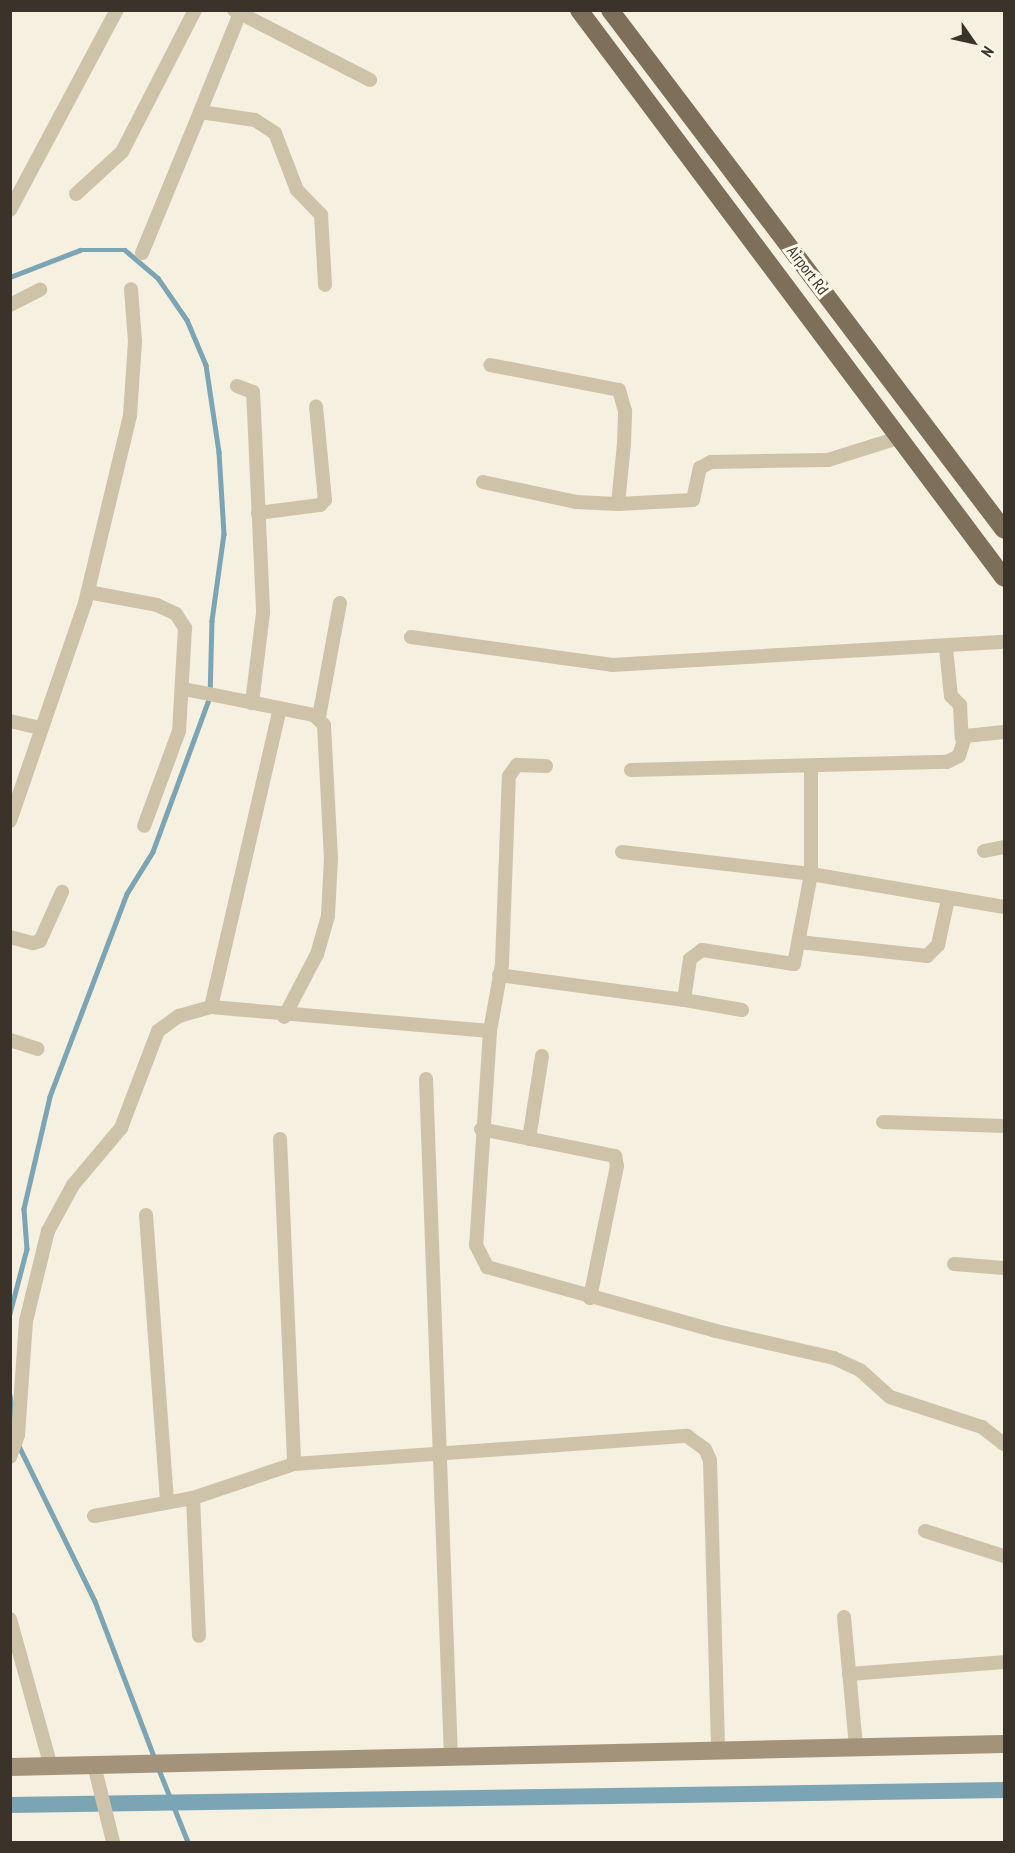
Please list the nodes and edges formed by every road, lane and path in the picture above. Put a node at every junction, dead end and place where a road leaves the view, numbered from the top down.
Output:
1 (117, 10) edge
2 (195, 10) edge
3 (579, 10) edge
4 (610, 10) edge
5 (237, 12) edge
6 (370, 80) dead end
7 (200, 112) junction
8 (76, 194) dead end
9 (10, 210) edge
10 (142, 253) dead end
11 (325, 285) dead end
12 (131, 289) dead end
13 (40, 290) dead end
14 (10, 305) edge
15 (490, 365) dead end
16 (237, 386) dead end
17 (316, 406) dead end
18 (898, 438) junction
19 (483, 482) dead end
20 (618, 504) junction
21 (258, 513) junction
22 (1005, 530) edge
23 (1005, 578) edge
24 (88, 592) junction
25 (340, 603) dead end
26 (411, 637) dead end
27 (1005, 642) edge
28 (946, 648) junction
29 (187, 689) junction
30 (252, 703) junction
31 (280, 709) junction
32 (318, 717) junction
33 (10, 721) edge
34 (40, 728) junction
35 (1005, 732) edge
36 (962, 738) junction
37 (546, 766) dead end
38 (811, 768) junction
39 (631, 770) dead end
40 (10, 820) edge
41 (144, 826) dead end
42 (1005, 847) edge
43 (984, 851) dead end
44 (622, 852) dead end
45 (811, 874) junction
46 (62, 892) dead end
47 (948, 899) junction
48 (1005, 907) edge
49 (10, 937) edge
50 (799, 942) junction
51 (500, 975) junction
52 (684, 1000) junction
53 (211, 1007) junction
54 (742, 1010) dead end
55 (284, 1017) junction
56 (490, 1031) junction
57 (10, 1040) edge
58 (38, 1049) dead end
59 (542, 1056) dead end
60 (426, 1079) dead end
61 (883, 1122) dead end
62 (1005, 1126) edge
63 (482, 1129) junction
64 (280, 1139) dead end
65 (529, 1139) junction
66 (146, 1215) dead end
67 (954, 1264) dead end
68 (1005, 1268) edge
69 (590, 1298) junction
70 (1003, 1440) edge
71 (437, 1456) junction
72 (10, 1457) edge
73 (294, 1464) junction
74 (193, 1498) junction
75 (167, 1501) junction
76 (94, 1516) dead end
77 (925, 1532) dead end
78 (1005, 1556) edge
79 (844, 1617) dead end
80 (10, 1618) edge
81 (199, 1635) dead end
82 (1005, 1662) edge
83 (849, 1674) junction
84 (1005, 1744) edge
85 (856, 1747) junction
86 (718, 1750) junction
87 (451, 1756) junction
88 (10, 1767) edge
89 (51, 1767) junction
90 (100, 1769) junction
91 (112, 1838) edge

1 - 9 street
2 - 8 street
3 - 18 main road
4 - 22 main road, Airport Rd
5 - 6 street
5 - 7 street
7 - 10 street
7 - 11 street
12 - 24 street
13 - 14 street
15 - 20 street
16 - 21 street
17 - 21 street
18 - 20 street
18 - 23 main road
19 - 20 street
21 - 30 street
24 - 29 street
24 - 34 street
25 - 32 street
26 - 28 street
27 - 28 street
28 - 36 street
29 - 30 street
29 - 41 street
30 - 31 street
31 - 32 street
31 - 53 street
32 - 55 street
33 - 34 street
34 - 40 street
35 - 36 street
36 - 38 street
37 - 51 street
38 - 39 street
38 - 45 street
42 - 43 street
44 - 45 street
45 - 47 street
45 - 50 street
46 - 49 street
47 - 48 street
47 - 50 street
50 - 52 street
51 - 52 street
51 - 56 street
52 - 54 street
53 - 55 street
53 - 72 street
55 - 56 street
56 - 63 street
57 - 58 street
59 - 65 street
60 - 71 street
61 - 62 street
63 - 65 street
63 - 69 street
64 - 73 street
65 - 69 street
66 - 75 street
67 - 68 street
69 - 70 street
71 - 73 street
71 - 86 street
71 - 87 street
73 - 74 street
74 - 75 street
74 - 81 street
75 - 76 street
77 - 78 street
79 - 83 street
80 - 89 street
82 - 83 street
83 - 85 street
84 - 85 street
85 - 86 street
86 - 87 street
87 - 90 street
88 - 89 street
89 - 90 street
90 - 91 street

